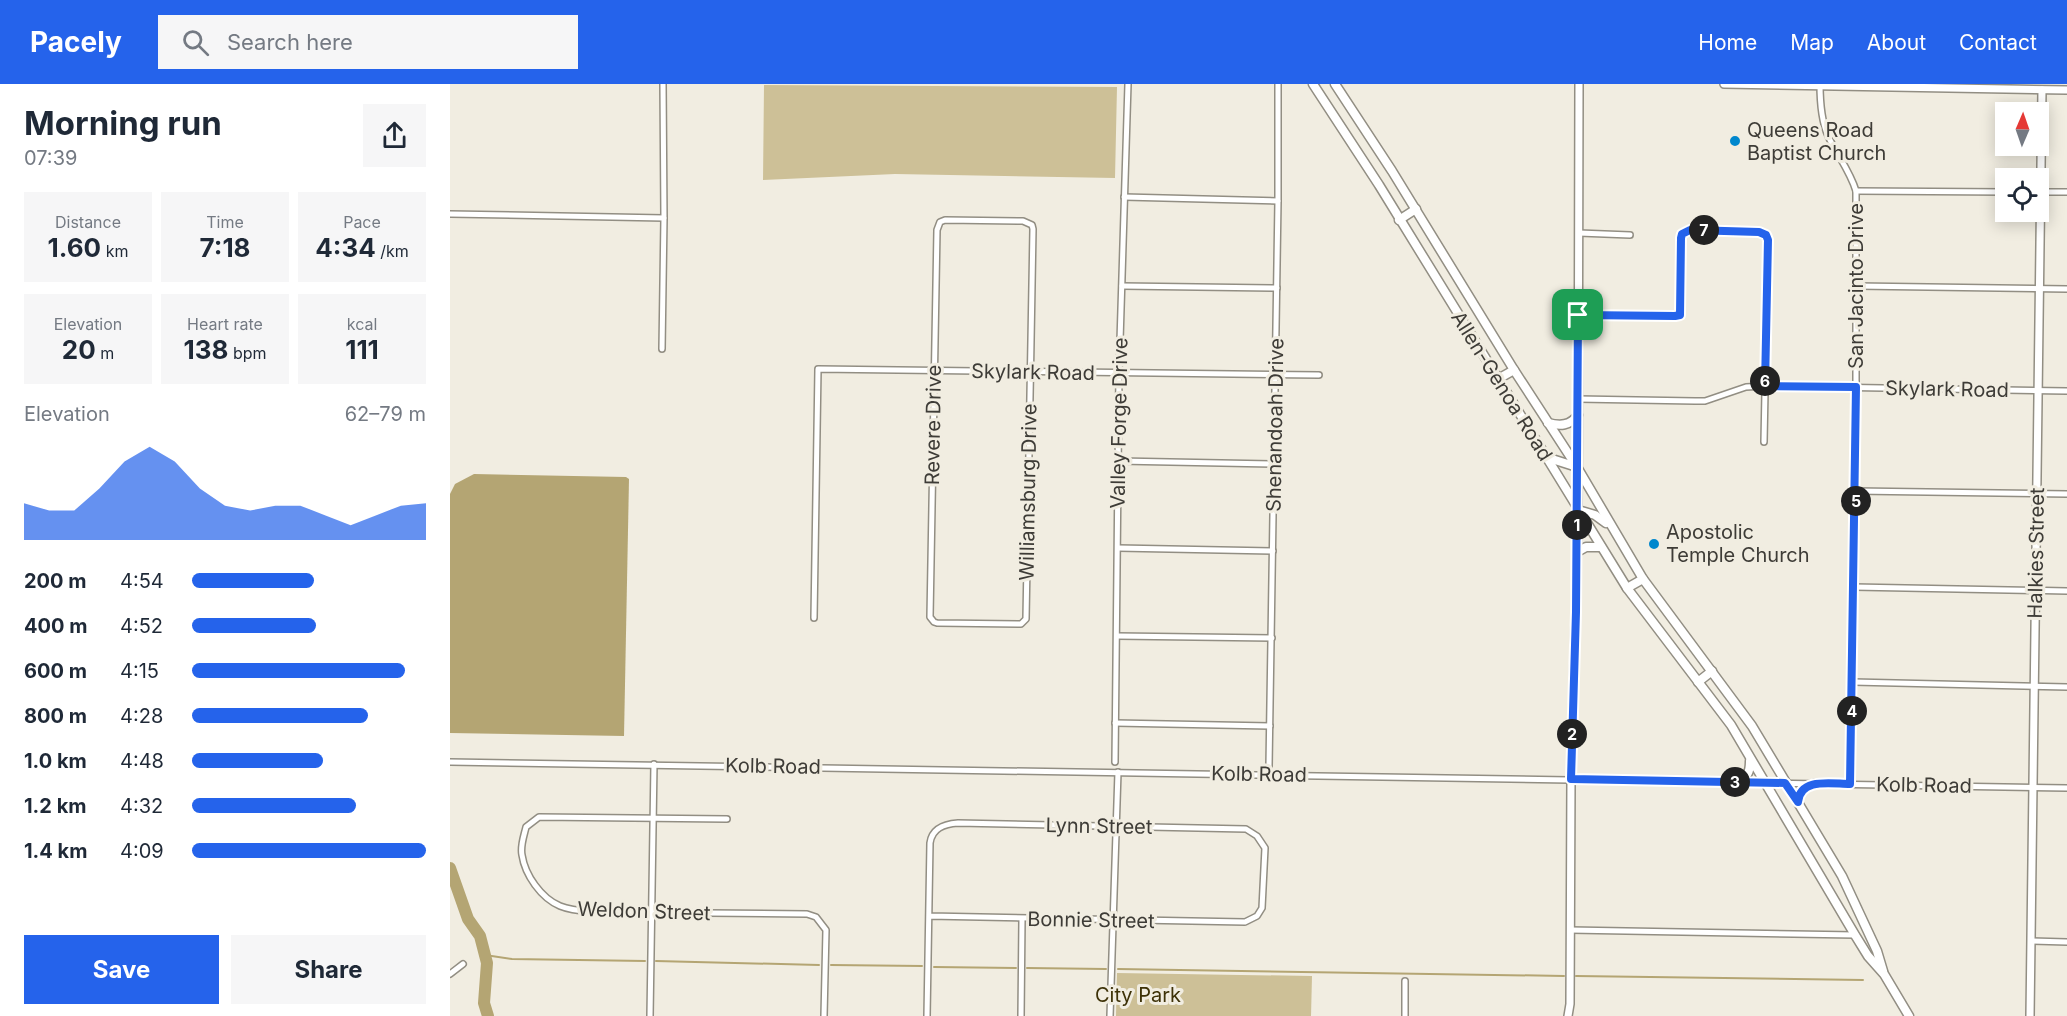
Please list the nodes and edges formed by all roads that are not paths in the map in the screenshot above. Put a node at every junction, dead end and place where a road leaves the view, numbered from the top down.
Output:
1 (663, 84) edge
2 (1128, 84) edge
3 (1278, 84) edge
4 (1313, 84) edge
5 (1335, 84) edge
6 (1579, 84) edge
7 (1724, 84) edge
8 (1820, 85) edge
9 (1909, 86) edge
10 (1992, 87) edge
11 (2042, 90) junction
12 (2067, 90) edge
13 (2040, 168) edge
14 (1856, 191) junction
15 (1995, 192) edge
16 (2049, 192) edge
17 (2067, 192) edge
18 (1124, 197) junction
19 (1278, 201) junction
20 (1416, 209) junction
21 (450, 214) edge
22 (664, 218) junction
23 (1400, 220) junction
24 (985, 221) joint
25 (2039, 222) edge
26 (1579, 233) junction
27 (1630, 235) dead end
28 (1122, 286) junction
29 (1857, 286) junction
30 (1276, 288) junction
31 (2039, 288) junction
32 (2067, 289) edge
33 (1578, 315) junction
34 (662, 349) dead end
35 (934, 370) junction
36 (1514, 370) junction
37 (1030, 372) junction
38 (1119, 373) junction
39 (1275, 375) junction
40 (1319, 375) dead end
41 (1498, 380) junction
42 (1765, 386) junction
43 (1856, 387) junction
44 (2038, 390) junction
45 (2067, 391) edge
46 (1578, 399) junction
47 (1578, 415) junction
48 (1548, 423) junction
49 (1764, 441) dead end
50 (1538, 443) junction
51 (1119, 461) junction
52 (1274, 464) junction
53 (1577, 467) junction
54 (1856, 491) junction
55 (2037, 493) junction
56 (2067, 494) edge
57 (1578, 510) junction
58 (1613, 529) junction
59 (1601, 547) junction
60 (1118, 548) junction
61 (1273, 551) junction
62 (1577, 552) junction
63 (1643, 579) junction
64 (1854, 587) junction
65 (1627, 588) junction
66 (2036, 590) junction
67 (2067, 591) edge
68 (814, 618) dead end
69 (983, 624) joint
70 (1117, 636) junction
71 (1272, 638) junction
72 (1712, 671) junction
73 (1853, 681) junction
74 (1698, 682) junction
75 (2034, 686) junction
76 (2067, 687) edge
77 (1115, 723) junction
78 (1270, 726) junction
79 (1750, 760) junction
80 (450, 762) edge
81 (1115, 762) dead end
82 (654, 764) junction
83 (1269, 766) dead end
84 (1118, 772) junction
85 (1571, 779) junction
86 (1738, 782) junction
87 (1764, 783) junction
88 (1785, 783) junction
89 (1814, 783) junction
90 (1850, 784) junction
91 (2033, 787) junction
92 (2067, 788) edge
93 (1798, 802) junction
94 (652, 818) junction
95 (727, 819) dead end
96 (1116, 827) junction
97 (651, 913) junction
98 (929, 916) junction
99 (1022, 919) junction
100 (1252, 920) joint
101 (1113, 921) junction
102 (1570, 930) junction
103 (1855, 935) junction
104 (2031, 941) junction
105 (2067, 942) edge
106 (464, 964) dead end
107 (450, 974) edge
108 (1884, 974) junction
109 (1405, 981) dead end
110 (650, 1016) edge
111 (824, 1016) edge
112 (927, 1016) edge
113 (1021, 1016) edge
114 (1110, 1016) edge
115 (1405, 1016) edge
116 (1568, 1016) edge
117 (1910, 1016) edge
118 (2030, 1016) edge

1 - 22 street
2 - 18 street, Valley Forge Drive
3 - 19 street, Shenandoah Drive
4 - 23 main road, Allen-Genoa Road
5 - 20 main road, Allen-Genoa Road
6 - 26 street
7 - 8 street
8 - 9 street
8 - 14 street, San Jacinto Drive
9 - 10 street
10 - 11 street
11 - 12 street
11 - 13 street, Halkies Street
14 - 15 street
14 - 29 street, San Jacinto Drive
16 - 17 street
18 - 19 street
18 - 28 street, Valley Forge Drive
19 - 30 street, Shenandoah Drive
20 - 23 main road
20 - 36 main road, Allen-Genoa Road
21 - 22 street
22 - 34 street
23 - 41 main road, Allen-Genoa Road
24 - 35 street, Revere Drive
24 - 37 street, Williamsburg Drive
25 - 31 street, Halkies Street
26 - 27 street
26 - 33 street
28 - 30 street
28 - 38 street, Valley Forge Drive
29 - 31 street
29 - 43 street, San Jacinto Drive
30 - 39 street, Shenandoah Drive
31 - 32 street
31 - 44 street, Halkies Street
33 - 42 street
33 - 46 street
35 - 37 street, Skylark Road
35 - 68 street, Skylark Road
35 - 69 street, Revere Drive
36 - 41 main road
36 - 48 main road, Allen-Genoa Road
37 - 38 street, Skylark Road
37 - 69 street, Williamsburg Drive
38 - 39 street, Skylark Road
38 - 51 street, Valley Forge Drive
39 - 40 street, Skylark Road
39 - 52 street, Shenandoah Drive
41 - 50 main road, Allen-Genoa Road
42 - 43 street, Skylark Road
42 - 46 street, Skylark Road
42 - 49 street
43 - 44 street, Skylark Road
43 - 54 street, San Jacinto Drive
44 - 45 street, Skylark Road
44 - 55 street, Halkies Street
46 - 47 street
47 - 48 main road
47 - 53 street
48 - 53 main road, Allen-Genoa Road
50 - 53 main road
50 - 57 main road, Allen-Genoa Road
51 - 52 street
51 - 60 street, Valley Forge Drive
52 - 61 street, Shenandoah Drive
53 - 57 street
53 - 58 main road, Allen-Genoa Road
54 - 55 street
54 - 64 street, San Jacinto Drive
55 - 56 street
55 - 66 street, Halkies Street
57 - 58 main road
57 - 59 main road, Allen-Genoa Road
57 - 62 street
58 - 63 main road, Allen-Genoa Road
59 - 62 main road
59 - 65 main road, Allen-Genoa Road
60 - 61 street
60 - 70 street, Valley Forge Drive
61 - 71 street, Shenandoah Drive
62 - 85 street
63 - 65 main road
63 - 72 main road, Allen-Genoa Road
64 - 66 street
64 - 73 street, San Jacinto Drive
65 - 74 main road, Allen-Genoa Road
66 - 67 street
66 - 75 street, Halkies Street
70 - 71 street
70 - 77 street, Valley Forge Drive
71 - 78 street, Shenandoah Drive
72 - 74 main road
72 - 88 main road, Allen-Genoa Road
73 - 75 street
73 - 90 street, San Jacinto Drive
74 - 79 main road, Allen-Genoa Road
75 - 76 street
75 - 91 street, Halkies Street
77 - 78 street
77 - 81 street, Valley Forge Drive
78 - 83 street, Shenandoah Drive
79 - 86 main road
79 - 87 main road, Allen-Genoa Road
80 - 82 street, Kolb Road
82 - 84 street, Kolb Road
82 - 94 street
84 - 85 street, Kolb Road
84 - 96 street
85 - 86 street, Kolb Road
85 - 102 street
86 - 87 street, Kolb Road
87 - 88 street, Kolb Road
87 - 103 main road, Allen-Genoa Road
88 - 89 street, Kolb Road
88 - 93 main road, Allen-Genoa Road
89 - 90 street, Kolb Road
89 - 93 main road
90 - 91 street, Kolb Road
91 - 92 street, Kolb Road
91 - 104 street, Halkies Street
93 - 108 main road, Allen-Genoa Road
94 - 95 street, Weldon Street
94 - 97 street
94 - 97 street, Weldon Street
96 - 98 street, Lynn Street
96 - 100 street, Lynn Street
96 - 101 street
97 - 110 street
97 - 111 street, Weldon Street
98 - 99 street, Bonnie Street
98 - 112 street
99 - 101 street, Bonnie Street
99 - 113 street
100 - 101 street, Bonnie Street
101 - 114 street
102 - 103 street
102 - 116 street
103 - 108 main road, Allen-Genoa Road
104 - 105 street
104 - 118 street, Halkies Street
106 - 107 street
108 - 117 main road
109 - 115 street

